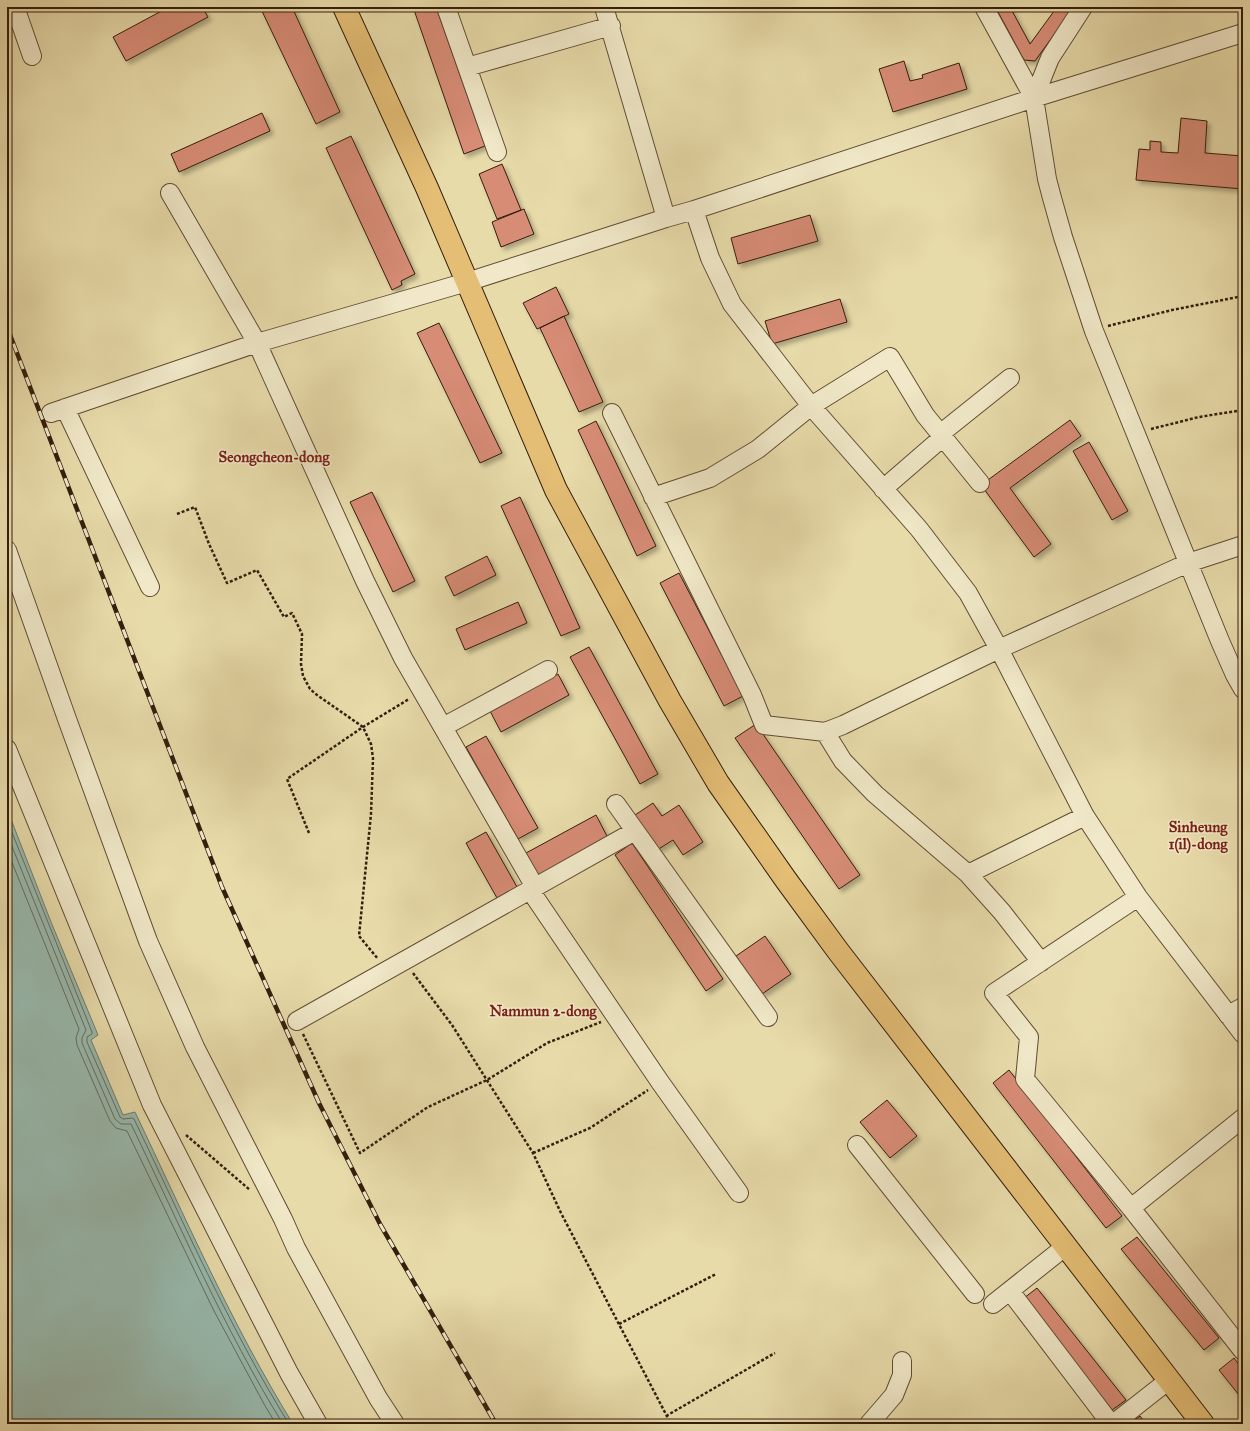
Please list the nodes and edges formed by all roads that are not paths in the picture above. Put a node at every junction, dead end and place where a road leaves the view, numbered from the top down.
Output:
1 (15, 7) edge
2 (344, 7) edge
3 (446, 7) edge
4 (604, 7) edge
5 (984, 7) edge
6 (1083, 7) edge
7 (611, 26) junction
8 (1243, 33) edge
9 (32, 56) dead end
10 (467, 67) junction
11 (1034, 98) junction
12 (497, 152) dead end
13 (170, 193) dead end
14 (694, 210) junction
15 (666, 218) junction
16 (467, 282) junction
17 (257, 343) junction
18 (1010, 378) dead end
19 (811, 406) junction
20 (612, 413) dead end
21 (941, 436) junction
22 (980, 483) dead end
23 (882, 489) junction
24 (653, 497) junction
25 (1243, 545) edge
26 (7, 550) edge
27 (1188, 563) junction
28 (150, 587) dead end
29 (999, 649) junction
30 (548, 670) dead end
31 (1243, 689) edge
32 (443, 727) junction
33 (825, 732) junction
34 (7, 749) edge
35 (616, 804) dead end
36 (1085, 816) junction
37 (635, 831) junction
38 (968, 874) junction
39 (532, 889) junction
40 (1138, 897) junction
41 (1041, 962) junction
42 (1236, 1011) edge
43 (768, 1017) dead end
44 (297, 1021) road end
45 (1243, 1034) edge
46 (1243, 1118) edge
47 (857, 1145) dead end
48 (739, 1193) dead end
49 (1131, 1208) junction
50 (1066, 1246) junction
51 (1010, 1291) junction
52 (975, 1294) dead end
53 (993, 1304) dead end
54 (1243, 1351) edge
55 (902, 1361) dead end
56 (1169, 1380) junction
57 (318, 1424) edge
58 (395, 1424) edge
59 (868, 1424) edge
60 (1112, 1424) edge
61 (1202, 1424) edge

1 - 9 street
2 - 16 main road
3 - 10 street
4 - 7 street
5 - 11 street
6 - 11 street
7 - 10 street
7 - 15 street
8 - 11 street
10 - 12 street
11 - 14 street
11 - 27 street
13 - 17 street
14 - 15 street
14 - 19 street
15 - 16 street
16 - 17 street
16 - 50 main road
17 - 28 street
17 - 32 street
18 - 21 street
19 - 21 street
19 - 23 street
19 - 24 street
20 - 24 street
21 - 22 street
21 - 23 street
23 - 29 street
24 - 33 street
25 - 27 street
26 - 58 street
27 - 29 street
27 - 31 street
29 - 33 street
29 - 36 street
30 - 32 street
32 - 39 street
33 - 38 street
34 - 57 street
35 - 37 street
36 - 38 street
36 - 40 street
37 - 39 street
37 - 43 street
38 - 41 street
39 - 44 street
39 - 48 street
40 - 41 street
40 - 42 street
41 - 49 street
42 - 45 street
46 - 49 street
47 - 52 street
49 - 54 street
50 - 51 street
50 - 56 main road
51 - 53 street
51 - 60 street
55 - 59 street
56 - 60 street
56 - 61 main road

